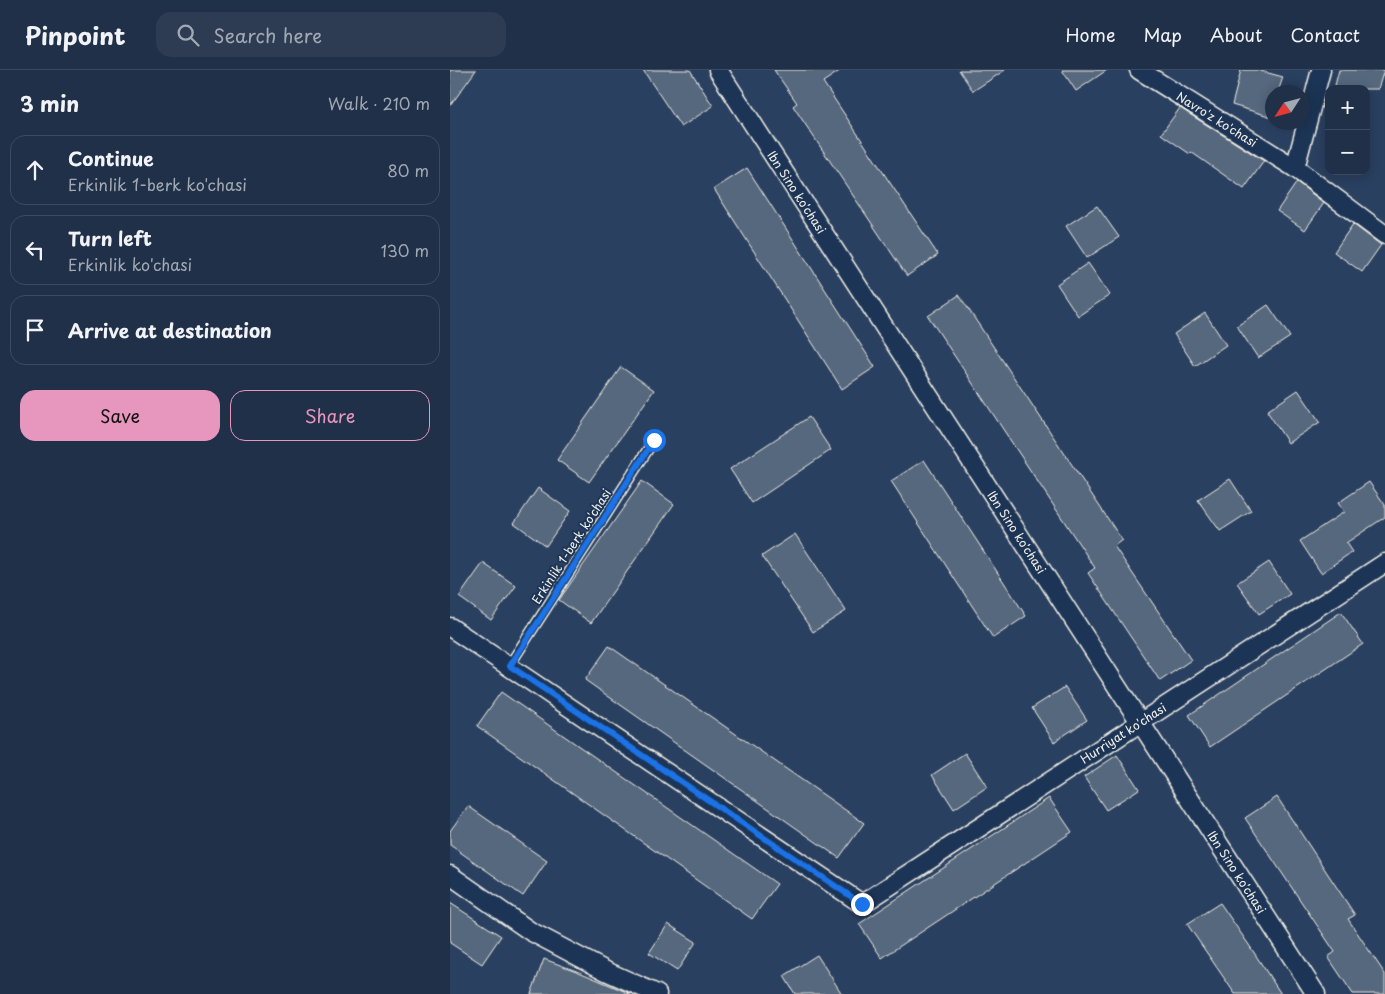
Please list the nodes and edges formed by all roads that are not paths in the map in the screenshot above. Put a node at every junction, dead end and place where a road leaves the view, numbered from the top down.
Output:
1 (718, 70) edge
2 (1139, 70) edge
3 (1321, 70) edge
4 (1295, 168) junction
5 (1385, 235) edge
6 (654, 440) dead end
7 (1385, 562) edge
8 (450, 626) edge
9 (510, 666) junction
10 (1140, 722) junction
11 (450, 876) edge
12 (657, 994) edge
13 (1316, 994) edge

1 - 10 street, Ibn Sino ko'chasi
2 - 4 street, Navro'z ko'chasi
3 - 4 street
4 - 5 street, Navro'z ko'chasi
6 - 9 lane, Erkinlik 1-berk ko'chasi
7 - 10 street, Hurriyat ko'chasi
8 - 9 street
9 - 10 street, Hurriyat ko'chasi
10 - 13 street, Ibn Sino ko'chasi
11 - 12 street

